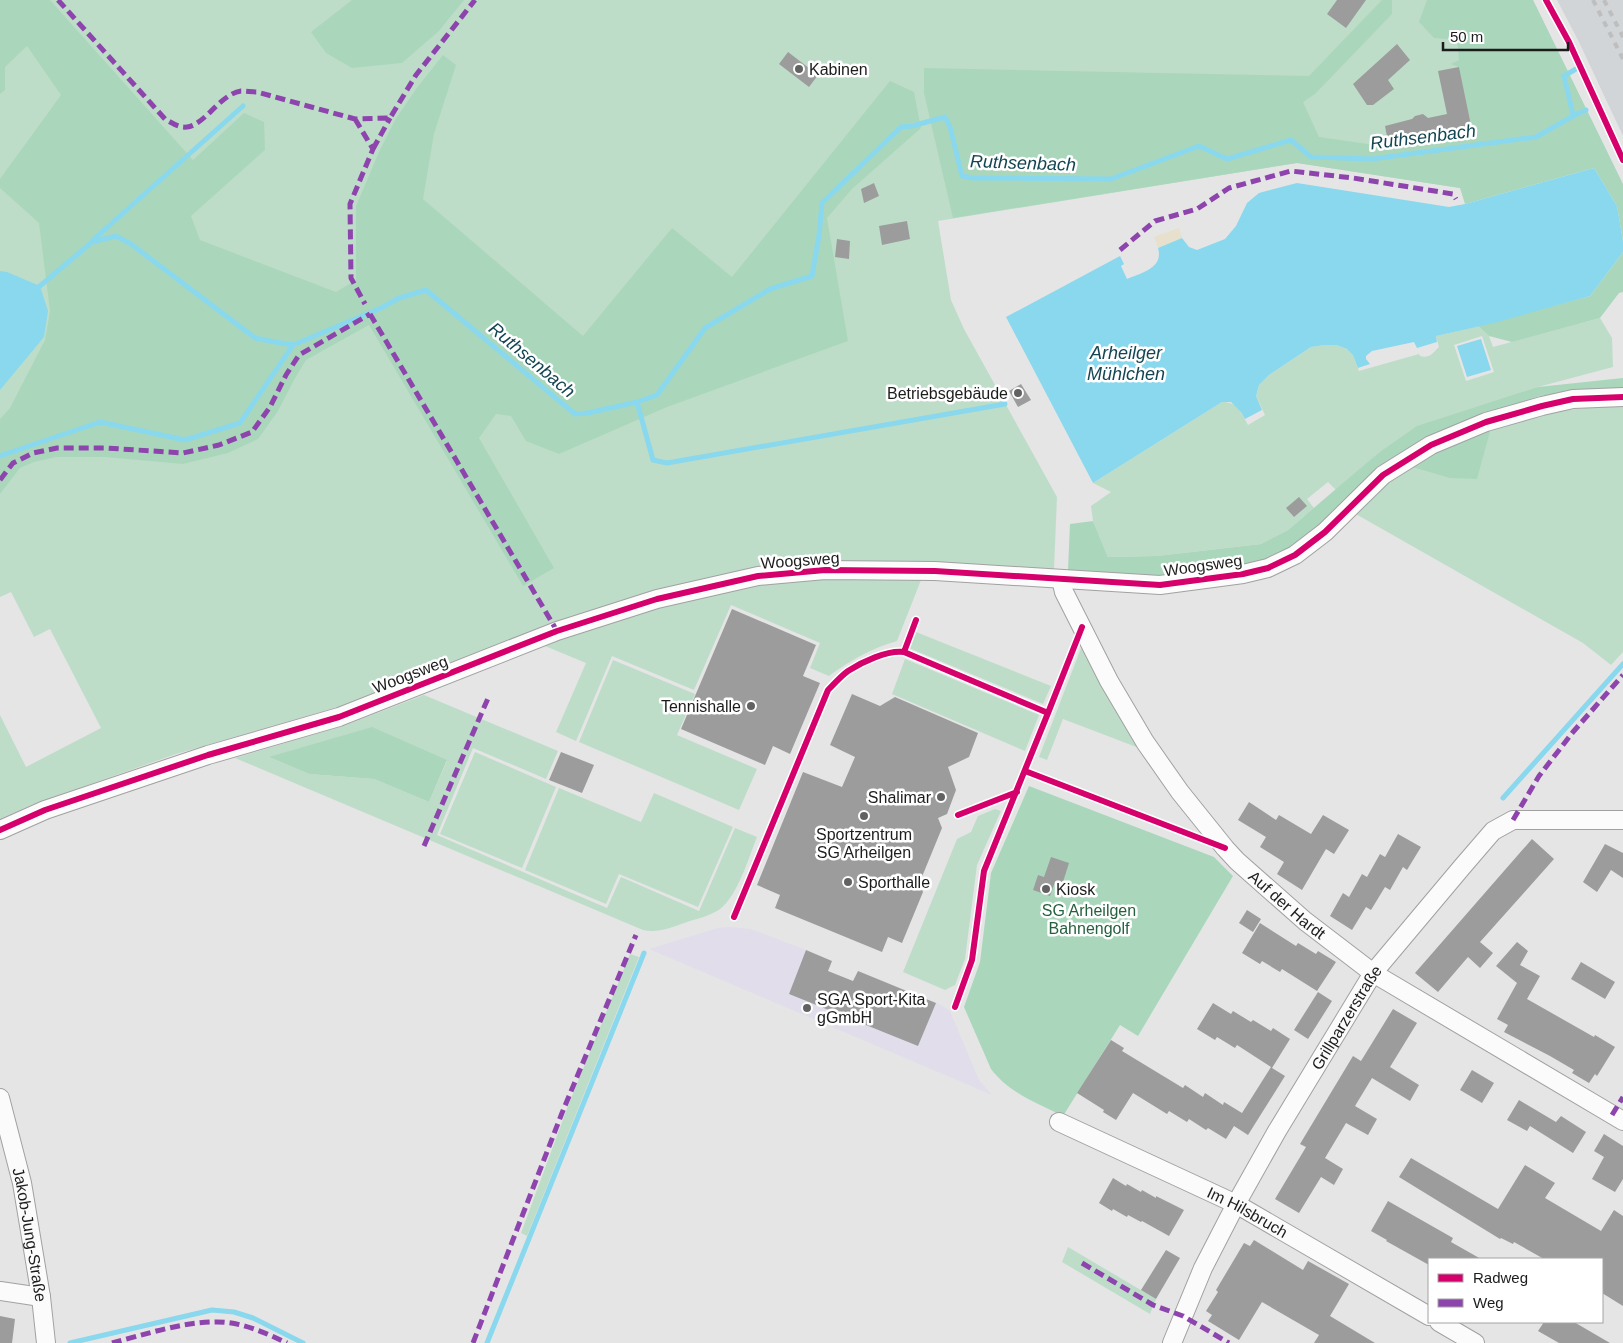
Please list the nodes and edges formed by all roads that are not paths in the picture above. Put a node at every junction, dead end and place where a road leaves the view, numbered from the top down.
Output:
1 (1623, 397) edge
2 (1061, 579) junction
3 (1623, 820) edge
4 (0, 830) edge
5 (1373, 973) junction
6 (0, 1098) edge
7 (1623, 1121) edge
8 (1059, 1122) dead end
9 (1236, 1204) junction
10 (0, 1291) edge
11 (41, 1297) junction
12 (1428, 1315) edge
13 (1441, 1323) edge
14 (46, 1343) edge
15 (1172, 1343) edge
16 (1475, 1343) edge

1 - 2 street, Woogsweg
2 - 4 street, Woogsweg
2 - 5 street, Auf der Hardt
3 - 5 street, Grillparzerstraße
5 - 7 street, Auf der Hardt
5 - 9 street, Grillparzerstraße
6 - 11 street, Jakob-Jung-Straße
8 - 9 street, Im Hilsbruch
9 - 12 street, Im Hilsbruch
9 - 15 street, Grillparzerstraße
10 - 11 street
11 - 14 street, Jakob-Jung-Straße
13 - 16 street

